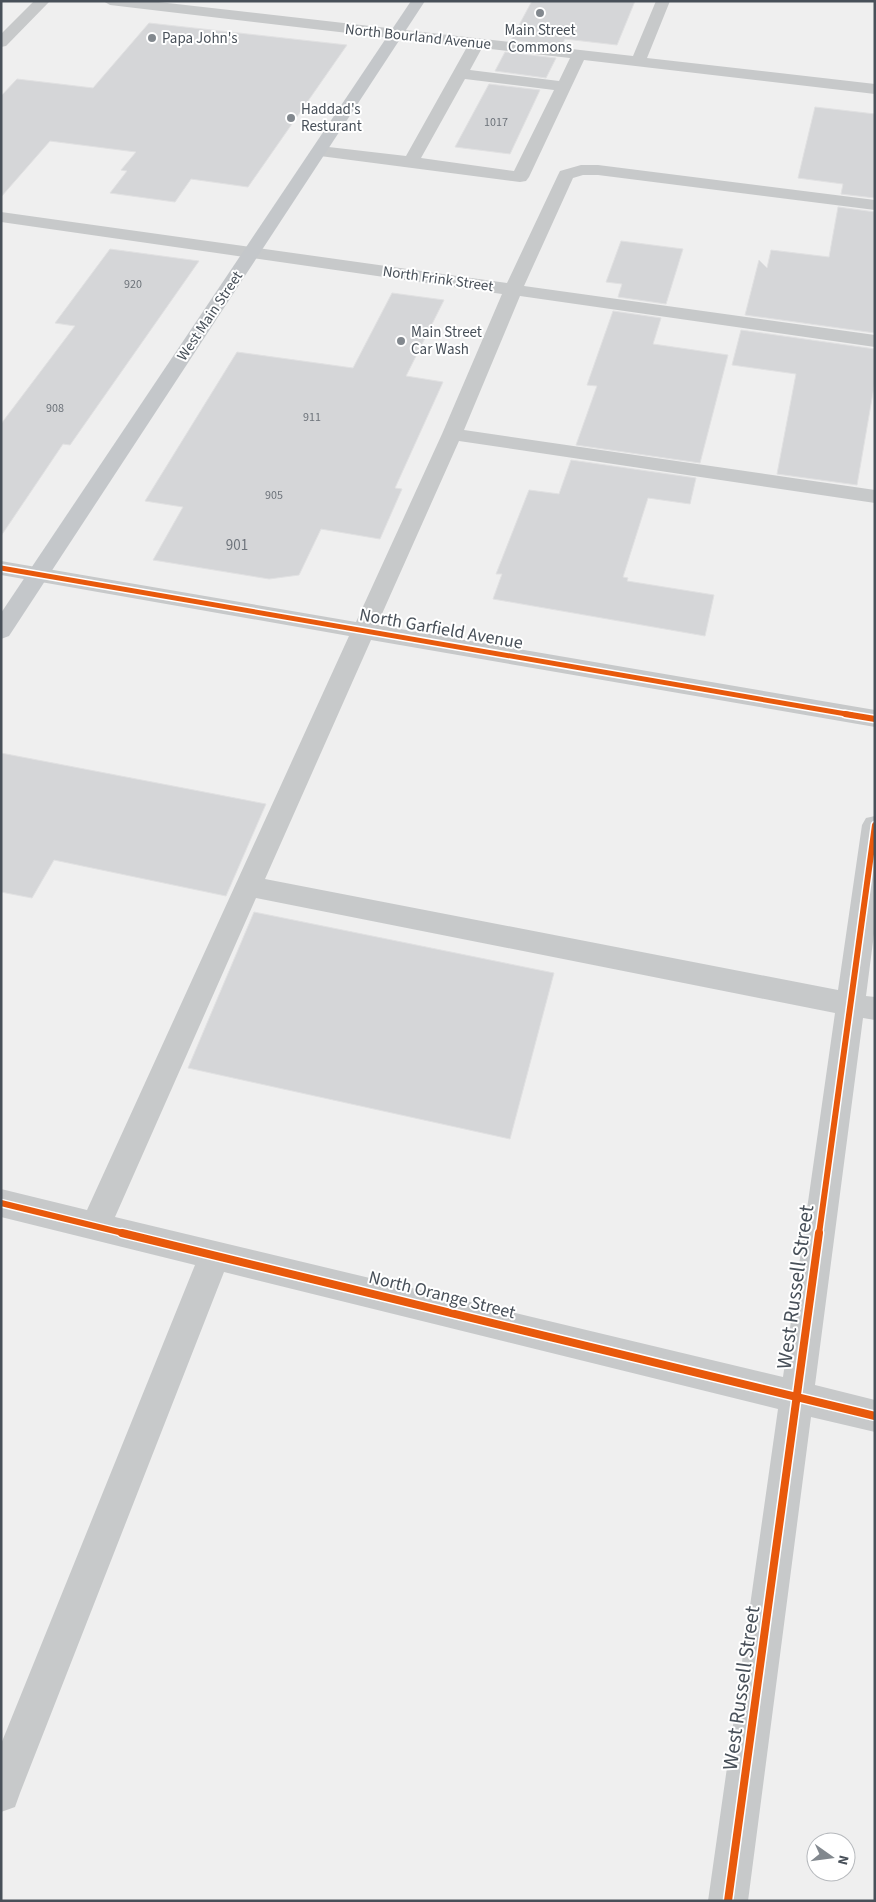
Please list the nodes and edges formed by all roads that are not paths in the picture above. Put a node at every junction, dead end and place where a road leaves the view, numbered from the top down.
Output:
1 (44, 1) edge
2 (110, 1) edge
3 (418, 1) edge
4 (663, 1) edge
5 (397, 34) junction
6 (1, 43) edge
7 (477, 43) junction
8 (579, 55) junction
9 (638, 62) junction
10 (460, 74) junction
11 (563, 86) junction
12 (875, 89) edge
13 (320, 151) junction
14 (411, 162) junction
15 (875, 206) edge
16 (1, 217) edge
17 (252, 253) junction
18 (513, 290) junction
19 (875, 341) edge
20 (452, 434) junction
21 (875, 497) edge
22 (1, 568) edge
23 (38, 574) junction
24 (1, 631) edge
25 (364, 631) junction
26 (875, 719) edge
27 (875, 825) edge
28 (249, 886) junction
29 (863, 1007) edge
30 (1, 1203) edge
31 (95, 1226) junction
32 (215, 1255) junction
33 (796, 1398) junction
34 (875, 1416) edge
35 (1, 1793) edge
36 (728, 1901) edge

1 - 6 street
2 - 5 street, North Bourland Avenue
3 - 5 main road, West Main Street
4 - 9 street
5 - 7 street, North Bourland Avenue
5 - 13 main road, West Main Street
7 - 8 street, North Bourland Avenue
7 - 10 street
8 - 9 street, North Bourland Avenue
8 - 11 street
9 - 12 street, North Bourland Avenue
10 - 11 street
10 - 14 street
11 - 14 street
13 - 14 street
13 - 17 main road, West Main Street
15 - 18 street
16 - 17 street, North Frink Street
17 - 18 street, North Frink Street
17 - 23 main road, West Main Street
18 - 19 street, North Frink Street
18 - 20 street
20 - 21 street
20 - 25 street
22 - 23 street, North Garfield Avenue
23 - 24 main road, West Main Street
23 - 25 street, North Garfield Avenue
25 - 26 street, North Garfield Avenue
25 - 28 street
27 - 29 street, West Russell Street
28 - 29 street
28 - 31 street
29 - 33 street, West Russell Street
30 - 31 street, North Orange Street
31 - 32 street, North Orange Street
32 - 33 street, North Orange Street
32 - 35 street
33 - 34 street, North Orange Street
33 - 36 street, West Russell Street

